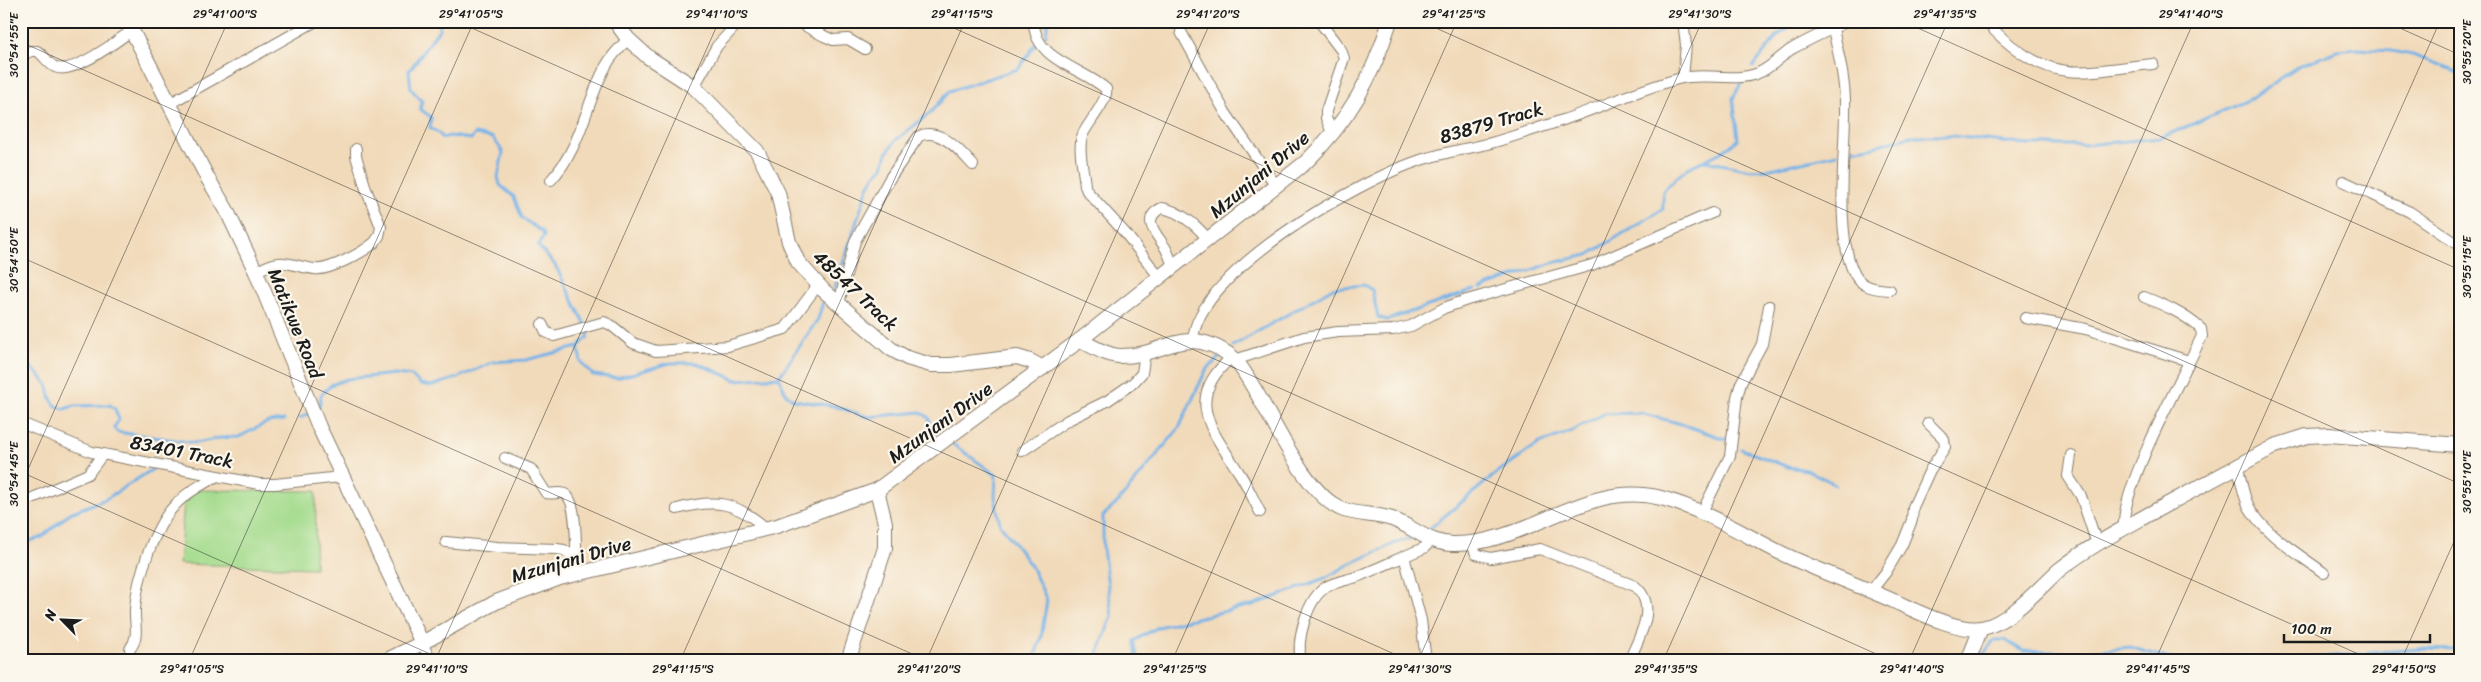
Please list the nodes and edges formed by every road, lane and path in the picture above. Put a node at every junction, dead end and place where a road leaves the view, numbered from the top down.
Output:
1 (316, 21) edge
2 (615, 21) edge
3 (740, 21) edge
4 (796, 21) edge
5 (1034, 21) edge
6 (1320, 21) edge
7 (1390, 21) edge
8 (1683, 21) edge
9 (1848, 21) edge
10 (1986, 21) edge
11 (129, 26) edge
12 (1833, 29) junction
13 (1181, 32) dead end
14 (628, 39) junction
15 (865, 49) dead end
16 (21, 56) edge
17 (2153, 64) dead end
18 (1683, 78) junction
19 (694, 87) junction
20 (170, 104) junction
21 (1333, 135) junction
22 (356, 149) dead end
23 (973, 165) dead end
24 (551, 180) dead end
25 (2343, 182) dead end
26 (1277, 187) junction
27 (1712, 214) dead end
28 (1209, 241) junction
29 (2460, 246) edge
30 (1174, 268) junction
31 (256, 272) junction
32 (1160, 278) junction
33 (818, 285) junction
34 (1890, 290) dead end
35 (2144, 297) dead end
36 (839, 303) junction
37 (1769, 306) dead end
38 (2025, 318) dead end
39 (542, 324) dead end
40 (1080, 340) junction
41 (1193, 340) junction
42 (1145, 352) junction
43 (1234, 359) junction
44 (2188, 361) junction
45 (1044, 368) junction
46 (21, 423) edge
47 (1928, 423) dead end
48 (2460, 445) edge
49 (1022, 452) dead end
50 (103, 454) junction
51 (2071, 455) dead end
52 (505, 458) dead end
53 (2238, 466) junction
54 (217, 476) junction
55 (342, 477) junction
56 (877, 490) junction
57 (21, 503) edge
58 (677, 509) dead end
59 (1260, 512) dead end
60 (1701, 514) junction
61 (2124, 528) junction
62 (768, 529) junction
63 (1432, 540) junction
64 (446, 542) dead end
65 (1472, 543) junction
66 (2097, 544) junction
67 (1404, 556) junction
68 (575, 557) junction
69 (577, 573) junction
70 (2324, 573) dead end
71 (1870, 591) junction
72 (1981, 628) junction
73 (422, 643) junction
74 (130, 649) dead end
75 (385, 661) edge
76 (431, 661) edge
77 (848, 661) edge
78 (1301, 661) edge
79 (1426, 661) edge
80 (1630, 661) edge
81 (1968, 661) edge

1 - 20 street
2 - 14 street, 48547 Track
3 - 19 street
4 - 15 street
5 - 32 street
6 - 21 street
7 - 21 street, Mzunjani Drive
8 - 18 street
9 - 12 street, 83879 Track
10 - 17 street
11 - 16 street
11 - 20 street, Matikwe Road
12 - 18 street, 83879 Track
12 - 34 street
13 - 26 street
14 - 19 street, 48547 Track
14 - 24 street
18 - 41 street, 83879 Track
19 - 33 street, 48547 Track
20 - 31 street, Matikwe Road
21 - 26 street, Mzunjani Drive
22 - 31 street
23 - 36 street
25 - 29 street
26 - 28 street, Mzunjani Drive
27 - 43 street
28 - 30 street, Mzunjani Drive
28 - 30 street
30 - 32 street, Mzunjani Drive
31 - 55 street, Matikwe Road
32 - 40 street, Mzunjani Drive
33 - 36 street, 48547 Track
33 - 39 street
35 - 44 street
36 - 45 street, 48547 Track
37 - 60 street
38 - 44 street
40 - 42 street
40 - 45 street, Mzunjani Drive
41 - 42 street
41 - 43 street
42 - 49 street
43 - 59 street
43 - 63 street
44 - 61 street
45 - 56 street, Mzunjani Drive
46 - 50 street, 83401 Track
47 - 71 street
48 - 53 street
50 - 54 street, 83401 Track
50 - 57 street
51 - 66 street
52 - 68 street
53 - 61 street
53 - 70 street
54 - 55 street, 83401 Track
54 - 74 street
55 - 73 street, Matikwe Road
56 - 62 street, Mzunjani Drive
56 - 77 street
58 - 62 street
60 - 65 street
60 - 71 street
61 - 66 street
62 - 69 street, Mzunjani Drive
63 - 65 street
63 - 67 street
64 - 68 street
65 - 80 street
66 - 72 street
67 - 78 street
67 - 79 street
68 - 69 street
69 - 73 street, Mzunjani Drive
71 - 72 street
72 - 81 street
73 - 75 street, Mzunjani Drive
73 - 76 street

